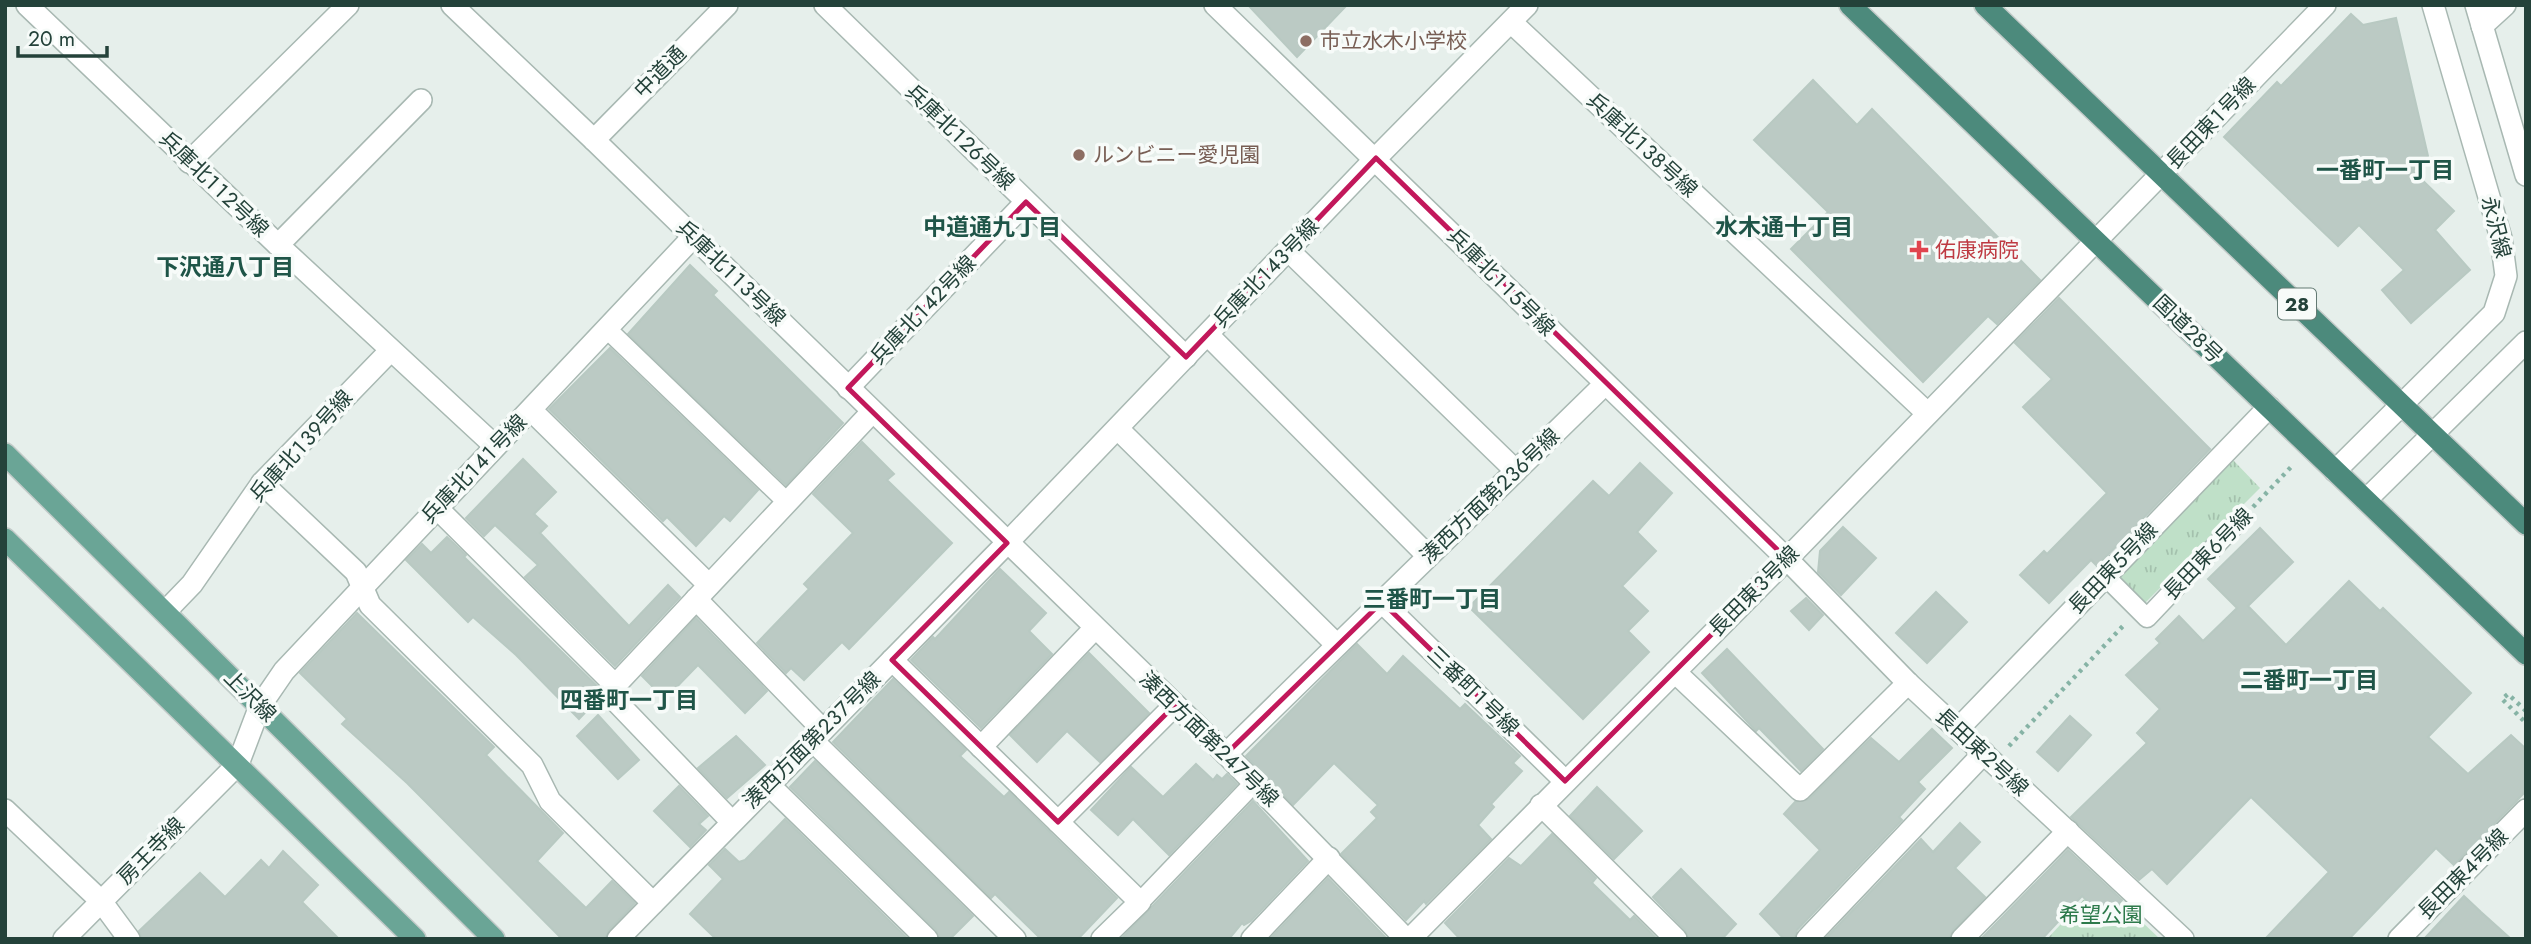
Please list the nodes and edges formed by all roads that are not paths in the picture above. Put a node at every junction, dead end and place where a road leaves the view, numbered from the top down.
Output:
1 (27, 5) edge
2 (348, 5) edge
3 (452, 5) edge
4 (727, 5) edge
5 (825, 5) edge
6 (1215, 5) edge
7 (1527, 5) edge
8 (1850, 5) edge
9 (1985, 5) edge
10 (2325, 5) edge
11 (2433, 5) edge
12 (2476, 5) edge
13 (2505, 5) edge
14 (1511, 22) junction
15 (2482, 26) junction
16 (421, 100) dead end
17 (594, 139) junction
18 (2521, 140) edge
19 (1376, 158) junction
20 (189, 162) junction
21 (2161, 174) junction
22 (2526, 175) edge
23 (1026, 202) junction
24 (694, 236) junction
25 (2096, 241) junction
26 (278, 245) junction
27 (1288, 250) junction
28 (607, 329) junction
29 (1208, 335) junction
30 (2526, 342) edge
31 (390, 351) junction
32 (1186, 357) junction
33 (1604, 385) junction
34 (848, 388) junction
35 (2402, 405) junction
36 (2269, 407) junction
37 (531, 410) junction
38 (872, 412) junction
39 (1926, 412) junction
40 (1118, 429) junction
41 (2433, 434) junction
42 (495, 446) junction
43 (5, 454) edge
44 (1516, 471) junction
45 (2335, 471) junction
46 (262, 483) junction
47 (2366, 500) junction
48 (787, 502) junction
49 (437, 508) junction
50 (2237, 523) road end
51 (2526, 524) edge
52 (5, 539) edge
53 (1007, 543) junction
54 (1429, 556) junction
55 (1787, 559) junction
56 (2105, 576) junction
57 (362, 587) junction
58 (703, 592) junction
59 (1382, 602) junction
60 (165, 612) junction
61 (1095, 628) junction
62 (1337, 645) junction
63 (2526, 654) edge
64 (892, 660) junction
65 (1675, 672) junction
66 (1908, 683) junction
67 (615, 685) junction
68 (1175, 705) junction
69 (260, 706) junction
70 (1958, 729) junction
71 (818, 735) junction
72 (981, 747) junction
73 (1226, 754) junction
74 (1989, 757) junction
75 (238, 764) junction
76 (1565, 781) junction
77 (1254, 783) junction
78 (769, 785) junction
79 (1541, 805) junction
80 (5, 810) edge
81 (2526, 810) edge
82 (731, 821) junction
83 (1058, 822) junction
84 (2068, 831) junction
85 (1329, 858) junction
86 (101, 901) junction
87 (653, 902) junction
88 (1140, 902) junction
89 (1021, 938) edge
90 (64, 939) edge
91 (129, 939) edge
92 (415, 939) edge
93 (494, 939) edge
94 (618, 939) edge
95 (927, 939) edge
96 (1102, 939) edge
97 (1252, 939) edge
98 (1408, 939) edge
99 (1676, 939) edge
100 (1807, 939) edge
101 (1962, 939) edge
102 (2183, 939) edge
103 (2399, 939) edge

1 - 20 street, 兵庫北１１２号線
2 - 20 street
3 - 17 street, 兵庫北１１３号線
4 - 17 street, 中道通
5 - 23 street, 兵庫北１２６号線
6 - 19 street, 兵庫北１１５号線
7 - 14 street, 兵庫北１４３号線
8 - 25 highway, 国道28号
9 - 21 highway, 28
10 - 21 street, 長田東１号線
11 - 35 street, 永沢線
12 - 15 street, 永沢線
13 - 15 street
14 - 19 street, 兵庫北１４３号線
14 - 39 street, 兵庫北１３８号線
15 - 18 street, 永沢線
16 - 26 street
17 - 24 street, 兵庫北１１３号線
18 - 22 street, 永沢線
19 - 27 street, 兵庫北１４３号線
19 - 33 street, 兵庫北１１５号線
20 - 26 street, 兵庫北１１２号線
21 - 25 street, 長田東１号線
21 - 35 highway, 28
23 - 32 street, 兵庫北１２６号線
23 - 34 street, 兵庫北１４２号線
24 - 28 street, 兵庫北１４１号線
24 - 34 street, 兵庫北１１３号線
25 - 36 highway, 国道28号
25 - 39 street, 長田東３号線
26 - 31 street, 兵庫北１１２号線
27 - 29 street, 兵庫北１４３号線
27 - 44 street
28 - 37 street, 兵庫北１４１号線
28 - 48 lane
29 - 32 street, 兵庫北１４３号線
29 - 54 street
30 - 41 street
31 - 42 street, 兵庫北１１２号線
31 - 46 street, 兵庫北１３９号線
32 - 40 street, 兵庫北１４３号線
33 - 44 street, 湊西方面第２３６号線
33 - 55 street, 兵庫北１１５号線
34 - 38 street, 兵庫北１１３号線
35 - 41 highway, 28
35 - 45 street, 永沢線
36 - 45 highway, 国道28号
36 - 56 street, 長田東５号線
37 - 42 street, 兵庫北１４１号線
37 - 58 street
38 - 48 street
38 - 53 street, 兵庫北１１３号線
39 - 55 street, 長田東３号線
40 - 53 street, 兵庫北１４３号線
40 - 62 street
41 - 47 street
41 - 51 highway, 28
42 - 49 street, 兵庫北１４１号線
43 - 60 main road, 上沢線
44 - 54 street, 湊西方面第２３６号線
45 - 47 highway, 国道28号
46 - 57 street
46 - 60 street, 兵庫北１３９号線
47 - 63 highway, 国道28号
48 - 58 street
49 - 57 street, 兵庫北１４１号線
49 - 67 street
50 - 56 lane, 長田東６号線
52 - 75 main road
53 - 61 street, 湊西方面第２４７号線
53 - 64 street, 湊西方面第２３７号線
54 - 59 street, 湊西方面第２３６号線
55 - 65 street, 長田東３号線
55 - 66 street, 長田東２号線
56 - 70 street, 長田東５号線
57 - 69 street, 兵庫北１４１号線
57 - 87 street
58 - 67 street
58 - 71 street
59 - 62 street, 湊西方面第２３６号線
59 - 76 street, 三番町１号線
60 - 69 main road, 上沢線
61 - 68 street, 湊西方面第２４７号線
61 - 72 street
62 - 73 street, 湊西方面第２３６号線
64 - 71 street, 湊西方面第２３７号線
64 - 72 street
65 - 66 street
65 - 76 street, 長田東３号線
66 - 70 street, 長田東２号線
67 - 82 street
68 - 73 street, 湊西方面第２４７号線
68 - 83 street
69 - 75 street, 兵庫北１４１号線
69 - 93 main road, 上沢線
70 - 74 street, 長田東２号線
71 - 78 street, 湊西方面第２３７号線
71 - 89 street
72 - 83 street
73 - 77 street, 湊西方面第２４７号線
74 - 84 street, 長田東２号線
74 - 100 street
75 - 86 street, 房王寺線
75 - 92 main road
76 - 79 street, 長田東３号線
77 - 85 street, 湊西方面第２４７号線
77 - 88 lane
78 - 82 street, 湊西方面第２３７号線
78 - 95 street
79 - 98 street, 長田東３号線
79 - 99 street
80 - 86 street
81 - 103 street, 長田東４号線
82 - 87 street, 湊西方面第２３７号線
83 - 88 street
84 - 101 street
84 - 102 street, 長田東２号線
85 - 97 street
85 - 98 street, 湊西方面第２４７号線
86 - 90 street, 房王寺線
86 - 91 street
87 - 94 street, 湊西方面第２３７号線
88 - 96 street

